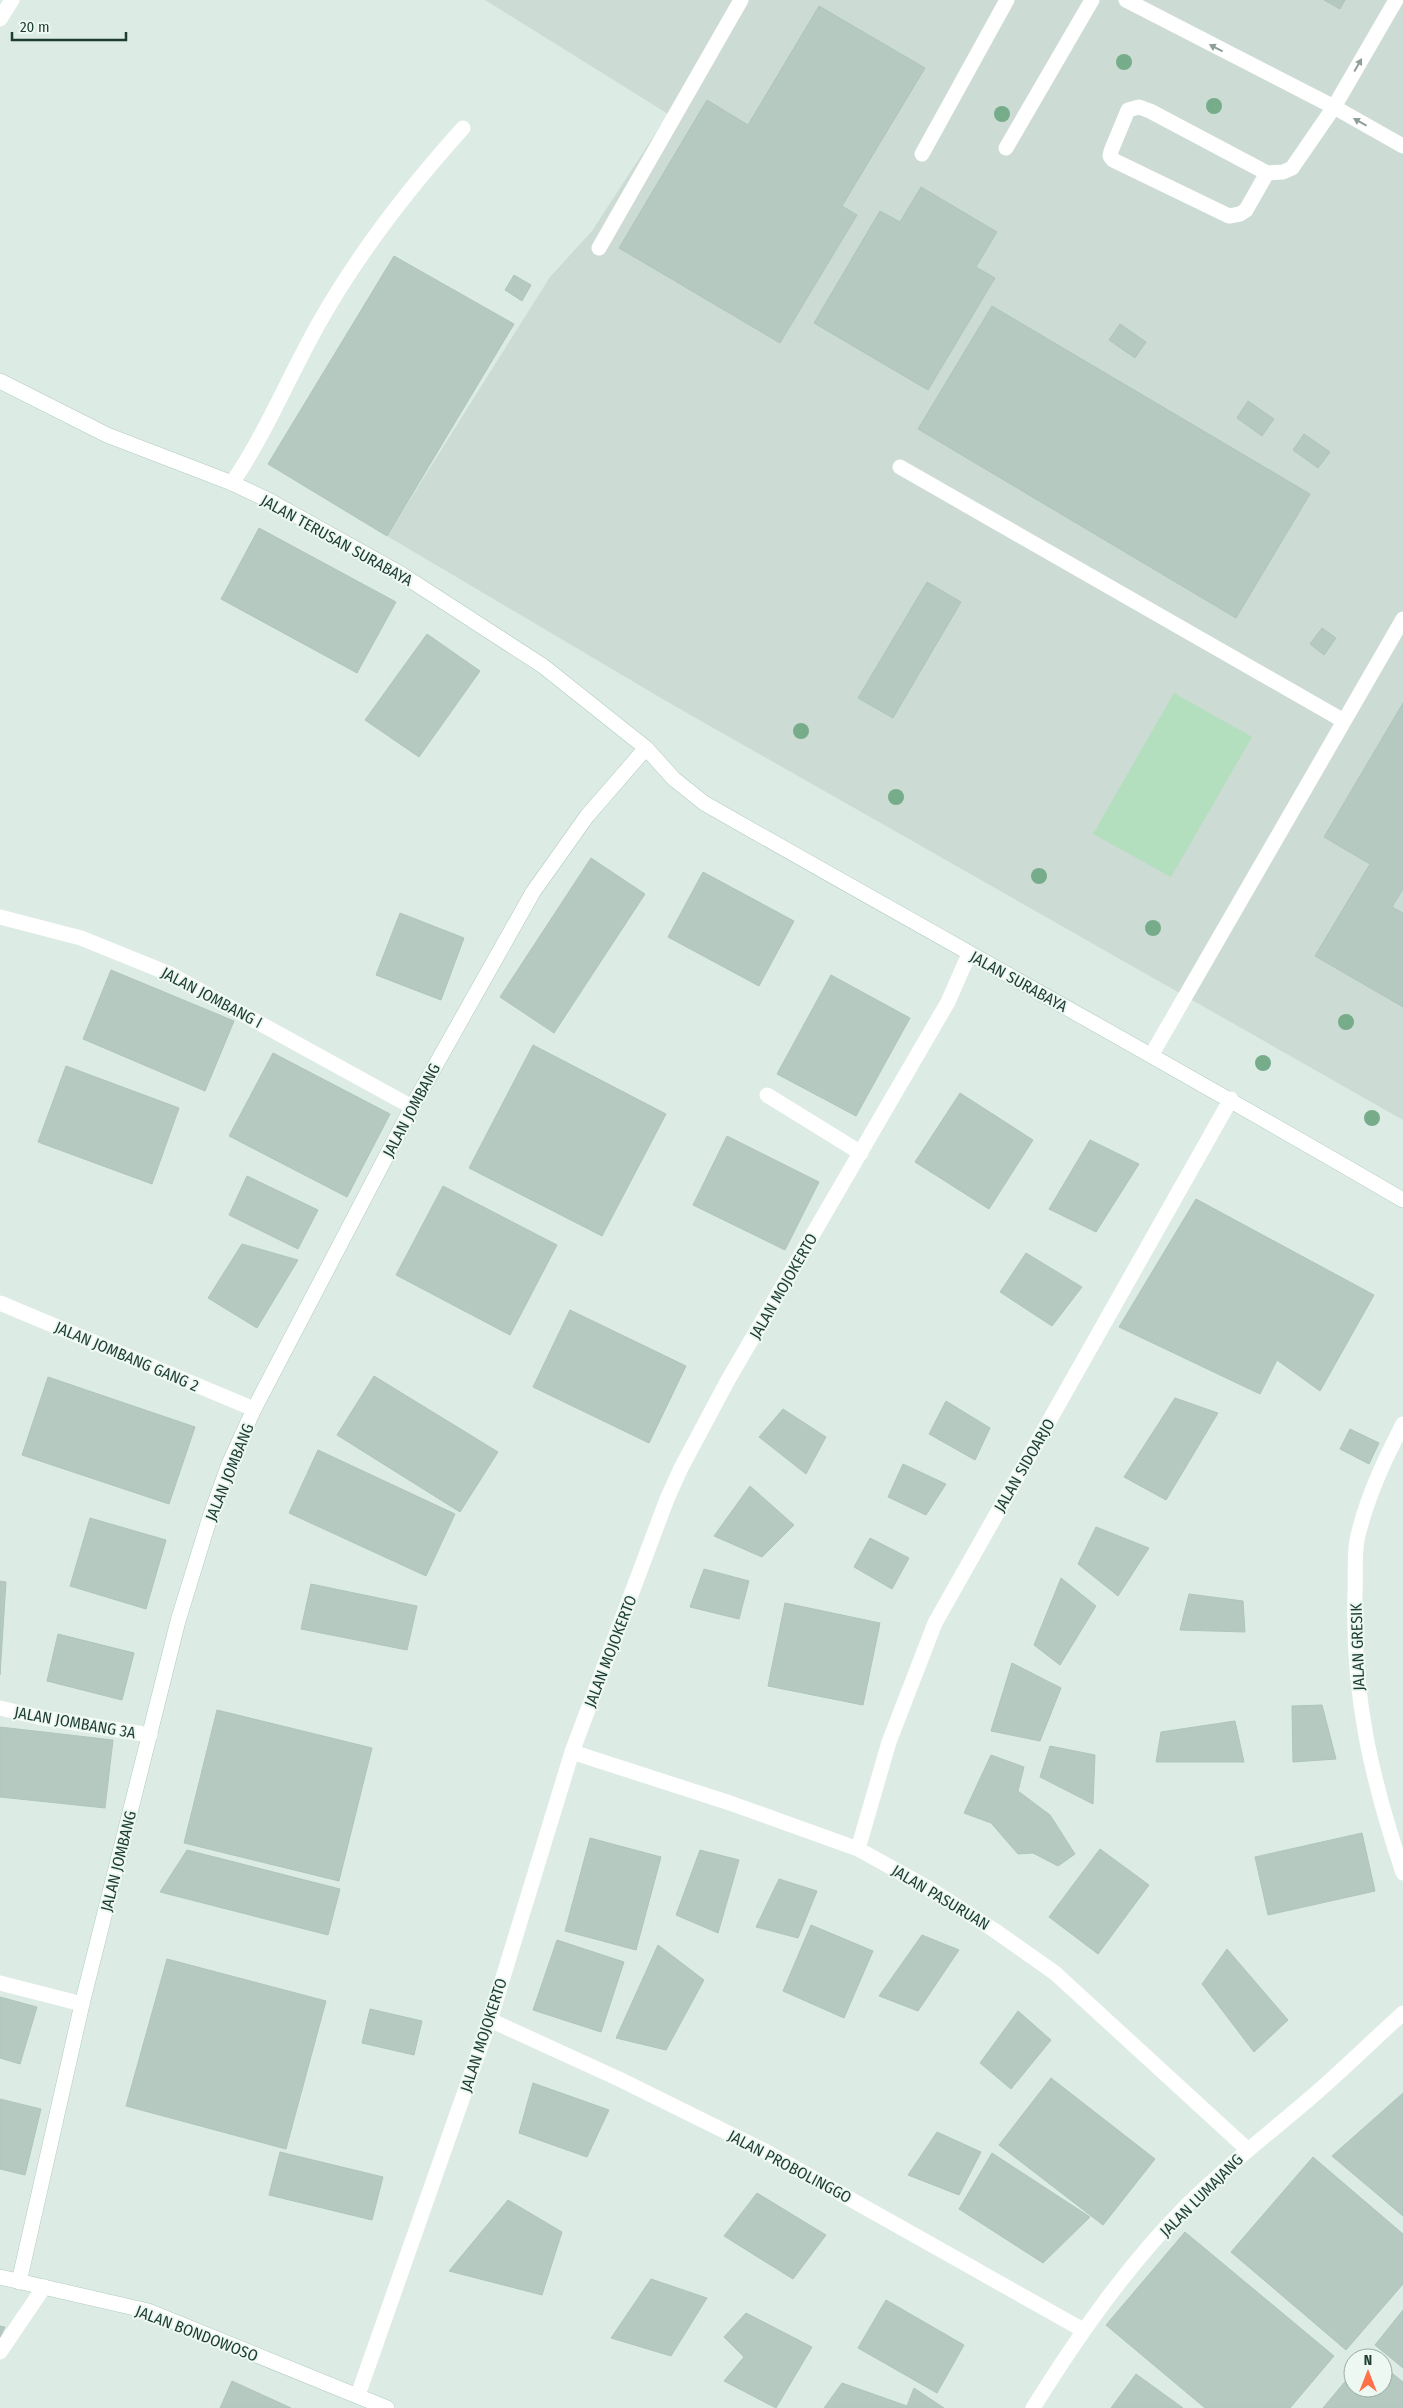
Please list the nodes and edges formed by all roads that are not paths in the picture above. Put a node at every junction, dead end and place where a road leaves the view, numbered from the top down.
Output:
1 (12, 0) edge
2 (741, 0) edge
3 (1007, 0) edge
4 (1092, 0) edge
5 (1126, 0) edge
6 (1396, 0) edge
7 (0, 19) edge
8 (1334, 107) junction
9 (463, 128) dead end
10 (1403, 146) edge
11 (1006, 148) dead end
12 (922, 154) dead end
13 (1267, 173) junction
14 (599, 248) dead end
15 (0, 382) edge
16 (900, 467) dead end
17 (232, 483) junction
18 (1403, 619) edge
19 (1344, 721) junction
20 (646, 748) junction
21 (0, 917) edge
22 (969, 954) junction
23 (1152, 1054) junction
24 (767, 1095) dead end
25 (1231, 1099) junction
26 (412, 1107) junction
27 (861, 1154) junction
28 (1403, 1200) edge
29 (0, 1303) edge
30 (254, 1410) junction
31 (1403, 1424) edge
32 (0, 1708) edge
33 (150, 1735) junction
34 (572, 1752) junction
35 (858, 1848) junction
36 (1403, 1873) edge
37 (0, 1983) edge
38 (82, 2004) junction
39 (1403, 2013) edge
40 (490, 2020) junction
41 (1247, 2149) junction
42 (0, 2277) edge
43 (19, 2282) junction
44 (44, 2287) junction
45 (1083, 2330) junction
46 (0, 2352) edge
47 (358, 2394) junction
48 (387, 2408) edge
49 (1033, 2408) edge

1 - 7 street
2 - 14 street
3 - 12 street
4 - 11 street
8 -> 5 street
8 -> 6 street
10 -> 8 street
8 - 13 street
9 - 17 street
13 - 13 street
15 - 17 street, JALAN TERUSAN SURABAYA
16 - 19 street
17 - 20 street, JALAN TERUSAN SURABAYA
18 - 19 street
19 - 23 street
20 - 22 street, JALAN SURABAYA
20 - 26 street, JALAN JOMBANG
21 - 26 street, JALAN JOMBANG I
22 - 23 street, JALAN SURABAYA
22 - 27 street, JALAN MOJOKERTO
23 - 25 street, JALAN SURABAYA
24 - 27 street
25 - 28 street, JALAN SURABAYA
25 - 35 street, JALAN SIDOARJO
26 - 30 street, JALAN JOMBANG
27 - 34 street, JALAN MOJOKERTO
29 - 30 street, JALAN JOMBANG GANG 2
30 - 33 street, JALAN JOMBANG
31 - 36 street, JALAN GRESIK
32 - 33 street, JALAN JOMBANG 3A
33 - 38 street, JALAN JOMBANG
34 - 35 street, JALAN PASURUAN
34 - 40 street, JALAN MOJOKERTO
35 - 41 street, JALAN PASURUAN
37 - 38 street
38 - 43 street, JALAN JOMBANG
39 - 41 street, JALAN LUMAJANG
40 - 45 street, JALAN PROBOLINGGO
40 - 47 street, JALAN MOJOKERTO
41 - 45 street, JALAN LUMAJANG
42 - 43 street, JALAN BONDOWOSO
43 - 44 street, JALAN BONDOWOSO
44 - 46 street
44 - 47 street, JALAN BONDOWOSO
45 - 49 street, JALAN LUMAJANG
47 - 48 street, JALAN BONDOWOSO

